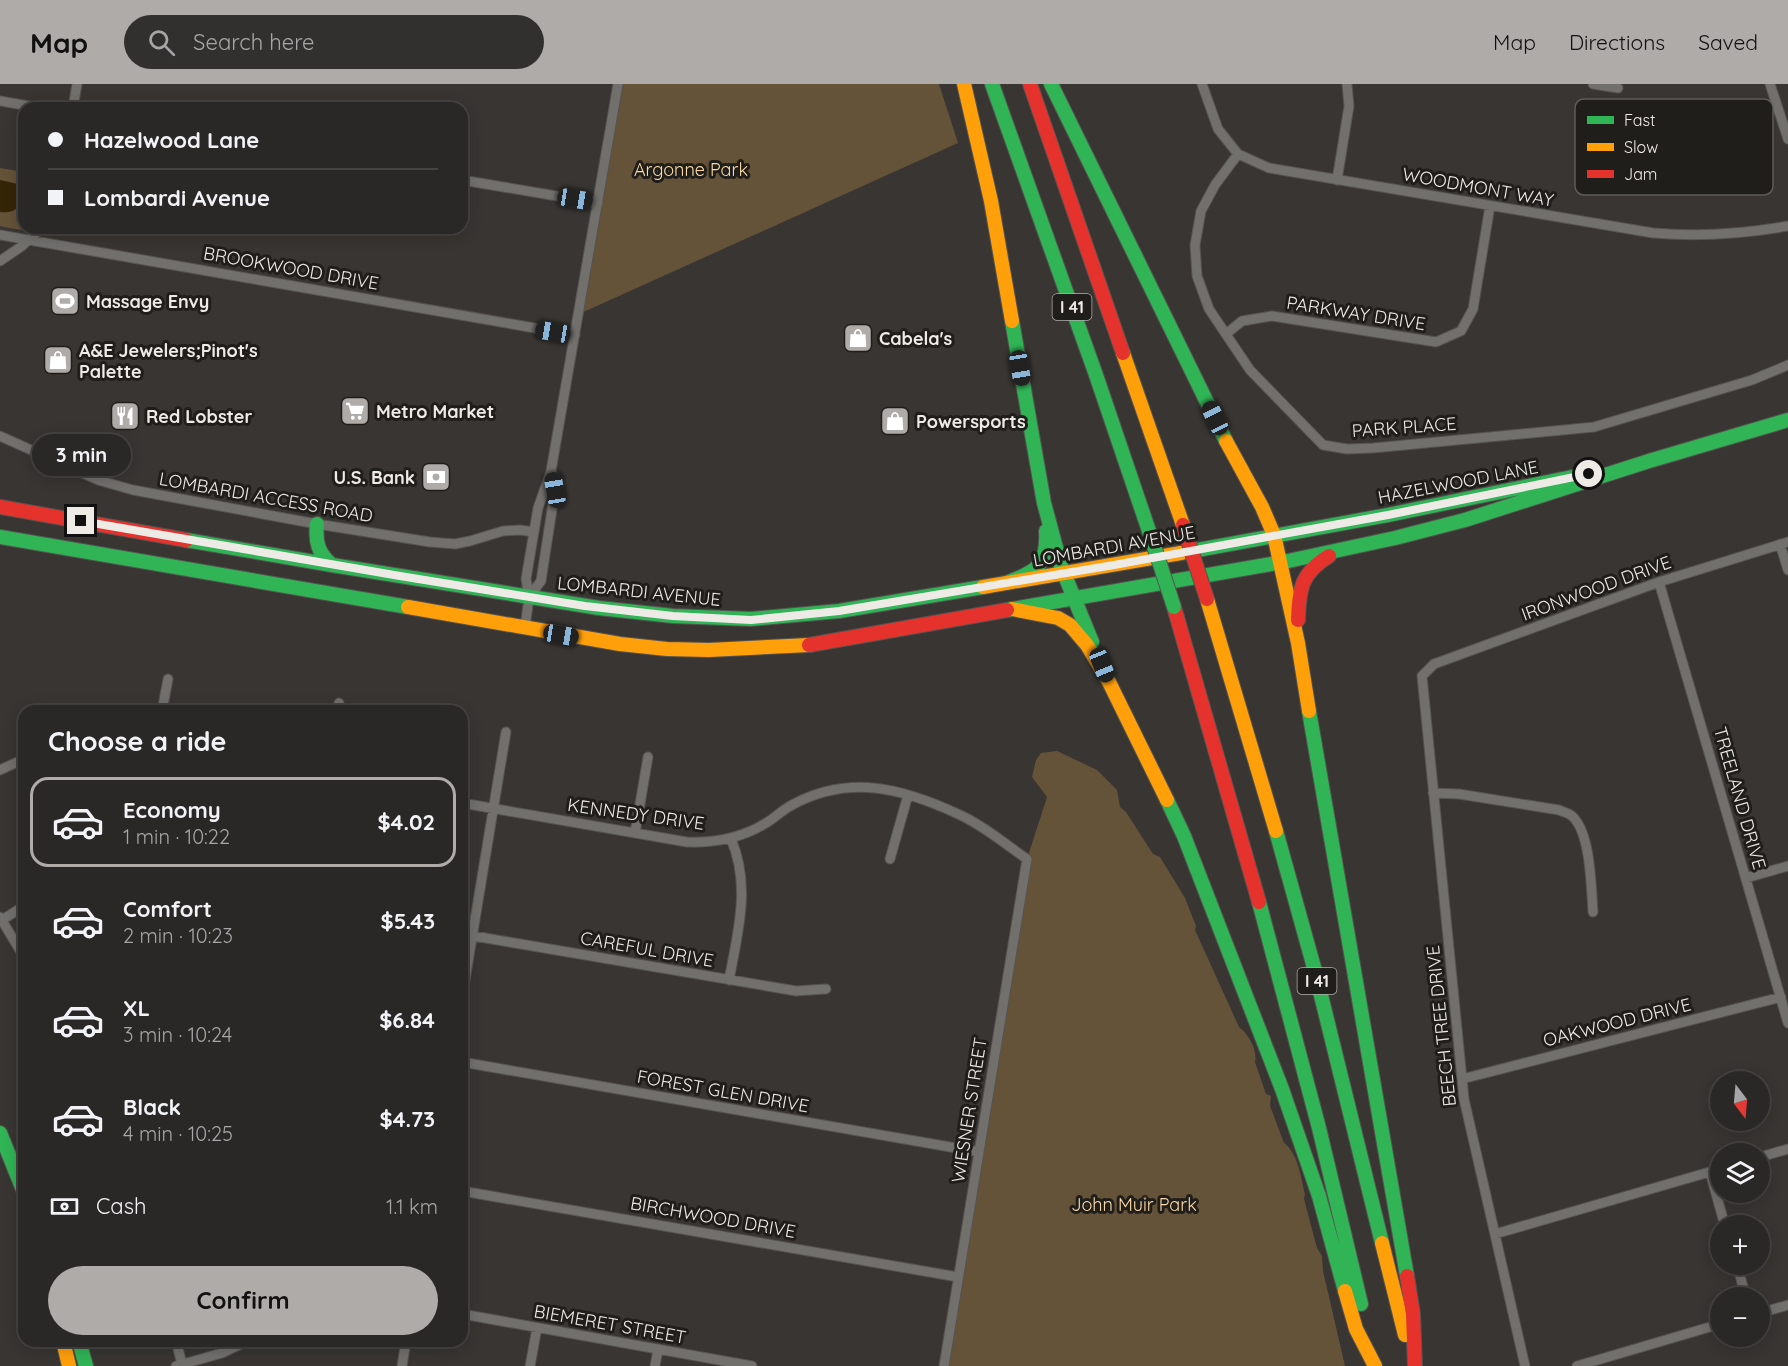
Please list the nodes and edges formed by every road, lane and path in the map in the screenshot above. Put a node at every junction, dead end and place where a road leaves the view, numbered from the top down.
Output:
1 (77, 84) edge
2 (618, 84) edge
3 (964, 84) edge
4 (992, 84) edge
5 (1030, 84) edge
6 (1051, 84) edge
7 (1202, 84) edge
8 (1347, 84) edge
9 (1593, 84) edge
10 (1774, 85) edge
11 (1618, 88) dead end
12 (0, 101) edge
13 (74, 102) edge
14 (18, 104) edge
15 (1788, 139) edge
16 (1238, 154) junction
17 (1336, 180) junction
18 (468, 181) edge
19 (598, 203) junction
20 (1490, 206) junction
21 (1788, 226) edge
22 (36, 234) edge
23 (0, 235) edge
24 (29, 240) junction
25 (0, 261) edge
26 (1226, 334) junction
27 (575, 335) junction
28 (1788, 365) edge
29 (1788, 420) edge
30 (0, 436) edge
31 (1649, 461) junction
32 (551, 471) junction
33 (1044, 503) junction
34 (0, 507) edge
35 (317, 524) junction
36 (534, 532) junction
37 (1274, 536) junction
38 (0, 537) edge
39 (314, 541) junction
40 (1784, 543) edge
41 (1341, 550) junction
42 (291, 557) junction
43 (1281, 562) junction
44 (332, 565) junction
45 (1788, 570) edge
46 (1064, 573) junction
47 (1659, 582) junction
48 (1006, 583) junction
49 (530, 597) junction
50 (1074, 598) junction
51 (1011, 609) junction
52 (525, 628) junction
53 (1298, 643) junction
54 (1422, 676) joint
55 (168, 679) dead end
56 (1109, 682) junction
57 (163, 705) edge
58 (506, 732) dead end
59 (648, 757) dead end
60 (18, 762) edge
61 (0, 770) edge
62 (1433, 793) junction
63 (908, 795) junction
64 (468, 804) edge
65 (493, 808) junction
66 (635, 833) junction
67 (731, 839) junction
68 (890, 859) dead end
69 (1027, 859) joint
70 (1788, 866) edge
71 (1746, 878) junction
72 (18, 909) edge
73 (1593, 912) dead end
74 (1, 919) edge
75 (468, 935) edge
76 (472, 935) junction
77 (18, 947) edge
78 (468, 960) edge
79 (729, 980) junction
80 (826, 988) dead end
81 (1781, 997) junction
82 (1788, 1023) edge
83 (468, 1063) edge
84 (1462, 1079) junction
85 (0, 1133) edge
86 (1788, 1149) edge
87 (979, 1152) junction
88 (1770, 1154) edge
89 (1710, 1172) edge
90 (18, 1177) edge
91 (468, 1192) edge
92 (1495, 1234) junction
93 (958, 1277) junction
94 (1788, 1305) edge
95 (1770, 1310) edge
96 (468, 1315) edge
97 (1710, 1327) edge
98 (537, 1328) junction
99 (64, 1347) edge
100 (81, 1347) edge
101 (177, 1347) edge
102 (234, 1347) edge
103 (405, 1347) edge
104 (658, 1349) junction
105 (179, 1365) edge
106 (69, 1366) edge
107 (86, 1366) edge
108 (402, 1366) edge
109 (530, 1366) edge
110 (656, 1366) edge
111 (752, 1366) edge
112 (944, 1366) edge
113 (1375, 1366) edge
114 (1414, 1366) edge
115 (1525, 1366) edge
116 (1576, 1366) edge

1 - 13 street
2 - 19 street
3 - 33 main road
4 - 113 main road, I 41, bridge
5 - 114 main road, I 41, bridge
6 - 37 main road
7 - 16 street
8 - 17 street
9 - 11 street
10 - 15 street
12 - 14 street
16 - 17 street, WOODMONT WAY
16 - 26 street, PARK PLACE
17 - 20 street, WOODMONT WAY
18 - 19 street
19 - 27 street
20 - 21 street, WOODMONT WAY
20 - 26 street, PARKWAY DRIVE
22 - 24 street
23 - 24 street, BROOKWOOD DRIVE
24 - 25 street
24 - 27 street, BROOKWOOD DRIVE
26 - 28 street, PARK PLACE
27 - 32 street
29 - 31 main road, HAZELWOOD LANE
30 - 35 street, LOMBARDI ACCESS ROAD
31 - 37 main road, HAZELWOOD LANE
31 - 41 main road, HAZELWOOD LANE
32 - 36 street
32 - 49 street
33 - 46 main road
33 - 48 main road
34 - 42 main road, LOMBARDI AVENUE
35 - 36 street, LOMBARDI ACCESS ROAD
35 - 39 main road
36 - 49 street
37 - 43 main road
37 - 46 main road, LOMBARDI AVENUE
38 - 52 main road
39 - 42 main road
39 - 44 main road
40 - 45 street
40 - 47 street, IRONWOOD DRIVE
41 - 43 main road, HAZELWOOD LANE
41 - 53 main road
42 - 44 main road, LOMBARDI AVENUE
43 - 50 main road
43 - 53 main road
44 - 49 main road, LOMBARDI AVENUE
46 - 48 main road, LOMBARDI AVENUE
46 - 50 main road
47 - 54 street, IRONWOOD DRIVE
47 - 71 street, TREELAND DRIVE
48 - 49 main road, LOMBARDI AVENUE
49 - 52 street
50 - 51 main road
50 - 56 main road
51 - 52 main road
51 - 56 main road
53 - 114 main road
54 - 62 street, BEECH TREE DRIVE
55 - 57 street
56 - 113 main road
58 - 65 street
59 - 66 street
60 - 61 street
62 - 73 street
62 - 84 street, BEECH TREE DRIVE
63 - 67 street, KENNEDY DRIVE
63 - 68 street
63 - 69 street, KENNEDY DRIVE
64 - 65 street, KENNEDY DRIVE
65 - 66 street, KENNEDY DRIVE
65 - 76 street
66 - 67 street, KENNEDY DRIVE
67 - 79 street
69 - 87 street, WIESNER STREET
70 - 71 street
71 - 81 street, TREELAND DRIVE
72 - 74 street
74 - 77 street
75 - 76 street, CAREFUL DRIVE
76 - 78 street
76 - 79 street, CAREFUL DRIVE
79 - 80 street, CAREFUL DRIVE
81 - 82 street, TREELAND DRIVE
81 - 84 street, OAKWOOD DRIVE
83 - 87 street, FOREST GLEN DRIVE
84 - 92 street, BEECH TREE DRIVE
85 - 90 main road
86 - 88 street
87 - 93 street, WIESNER STREET
89 - 92 street
91 - 93 street, BIRCHWOOD DRIVE
92 - 115 street, BEECH TREE DRIVE
93 - 112 street, WIESNER STREET
94 - 95 street
96 - 98 street, BIEMERET STREET
97 - 116 street
98 - 104 street, BIEMERET STREET
98 - 109 street
99 - 106 main road
100 - 107 main road
101 - 105 street
102 - 105 street
103 - 108 street
104 - 110 street
104 - 111 street, BIEMERET STREET

